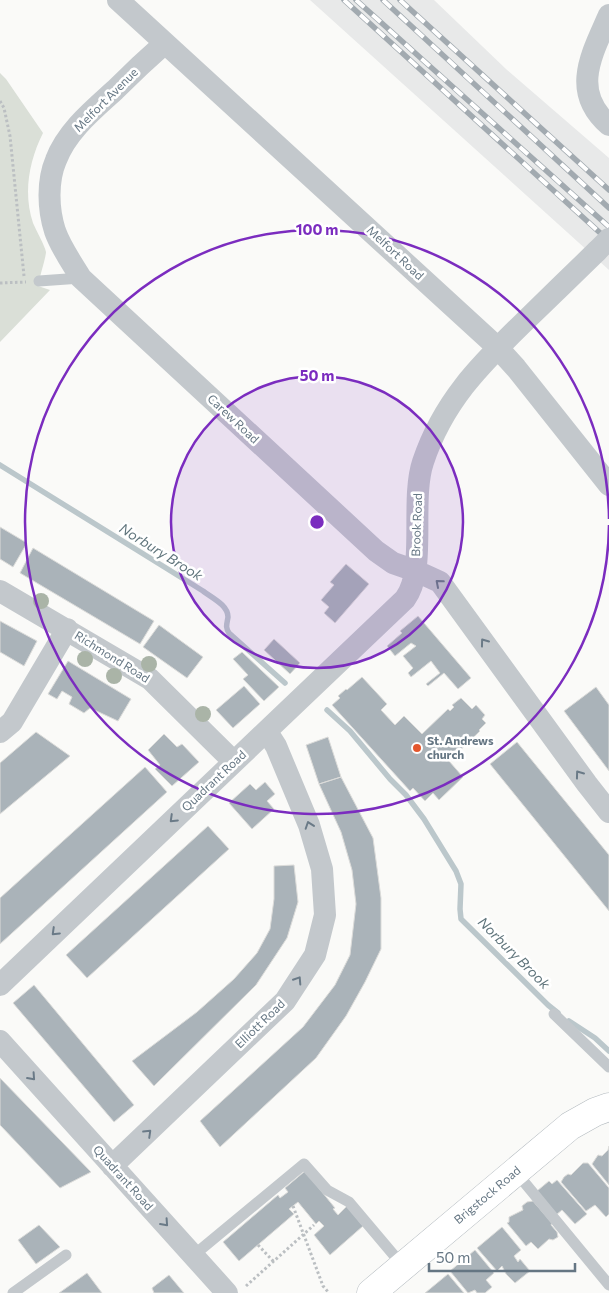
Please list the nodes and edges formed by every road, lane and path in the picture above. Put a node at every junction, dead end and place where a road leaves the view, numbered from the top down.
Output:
1 (118, 0) edge
2 (609, 15) edge
3 (165, 43) junction
4 (0, 101) edge
5 (609, 125) edge
6 (603, 245) edge
7 (64, 251) joint
8 (81, 278) junction
9 (39, 281) dead end
10 (0, 283) edge
11 (497, 348) junction
12 (609, 485) edge
13 (416, 570) junction
14 (0, 591) edge
15 (67, 629) junction
16 (0, 732) edge
17 (267, 732) junction
18 (233, 761) junction
19 (609, 812) edge
20 (0, 985) edge
21 (554, 1014) dead end
22 (0, 1040) edge
23 (609, 1067) edge
24 (609, 1107) edge
25 (112, 1166) junction
26 (514, 1171) junction
27 (293, 1206) dead end
28 (314, 1225) dead end
29 (304, 1234) junction
30 (258, 1245) dead end
31 (66, 1255) dead end
32 (194, 1256) junction
33 (274, 1262) junction
34 (403, 1266) junction
35 (609, 1285) edge
36 (236, 1290) edge
37 (13, 1293) edge
38 (329, 1293) edge
39 (372, 1293) edge

1 - 3 street, Melfort Road
2 - 5 street
3 - 7 street, Melfort Avenue
3 - 11 street, Melfort Road
4 - 10 path
6 - 11 street, Brook Road
7 - 8 street, Carew Road
8 - 9 lane
8 - 13 street, Carew Road
11 - 12 street, Melfort Road
11 - 13 street, Brook Road
13 - 17 street, Quadrant Road
19 -> 13 street, Brook Road
14 - 15 street, Richmond Road
15 - 16 street
15 - 18 street, Richmond Road
17 - 18 street, Quadrant Road
25 -> 17 street, Elliott Road
18 -> 20 street, Quadrant Road
21 - 23 lane
22 -> 25 street, Quadrant Road
24 - 26 main road, Brigstock Road
25 -> 32 street, Quadrant Road
26 - 34 main road, Brigstock Road
26 - 35 lane
27 - 29 path
28 - 29 path
29 - 33 path
29 - 38 path
30 - 33 path
31 - 37 lane
32 - 34 lane
32 - 36 street, Quadrant Road
33 - 36 path
34 - 39 main road, Brigstock Road

